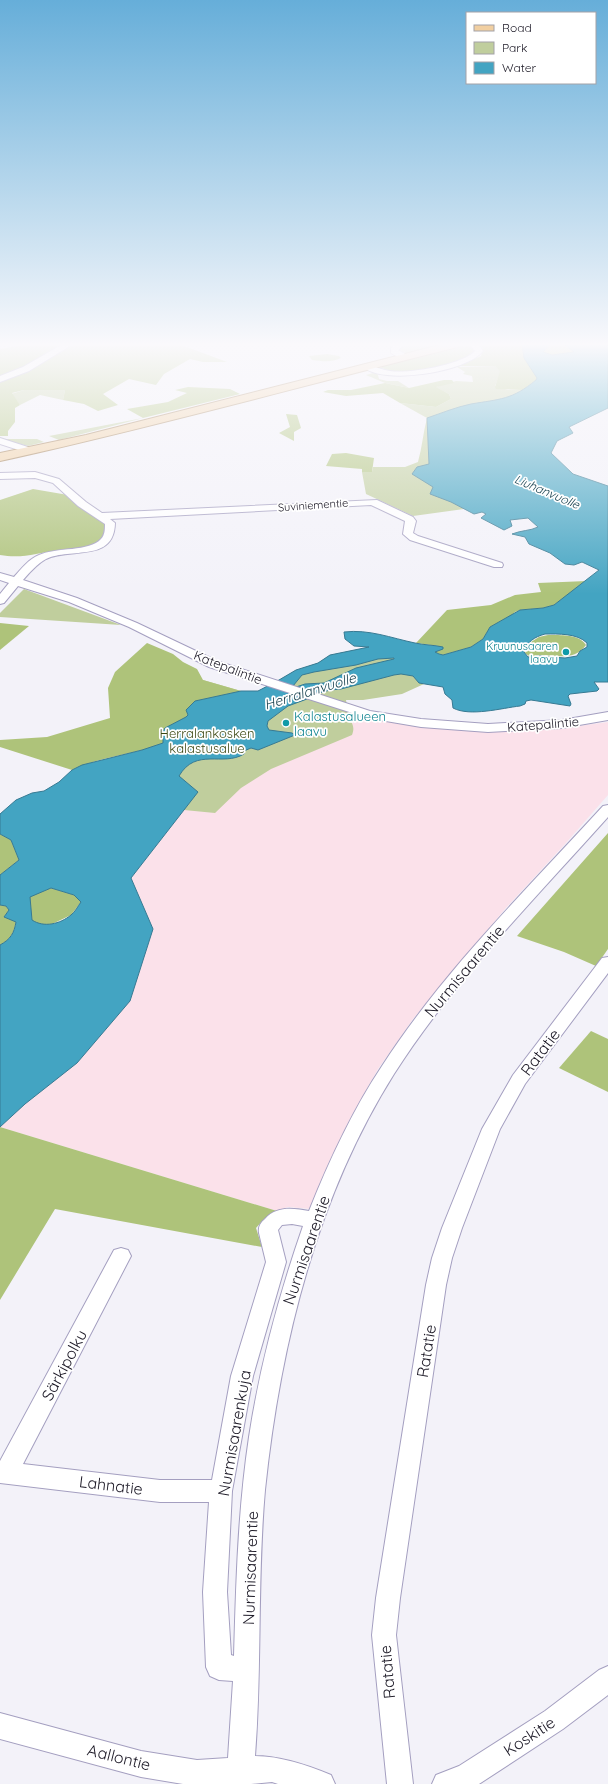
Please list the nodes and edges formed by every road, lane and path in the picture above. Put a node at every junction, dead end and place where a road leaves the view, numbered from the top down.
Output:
1 (128, 427) edge
2 (0, 442) edge
3 (28, 450) junction
4 (13, 454) junction
5 (0, 457) edge
6 (0, 476) edge
7 (101, 516) junction
8 (498, 565) dead end
9 (0, 576) edge
10 (18, 581) junction
11 (0, 600) edge
12 (608, 716) edge
13 (608, 809) edge
14 (608, 962) edge
15 (315, 1220) junction
16 (121, 1256) dead end
17 (3, 1473) edge
18 (221, 1491) junction
19 (246, 1669) junction
20 (608, 1679) edge
21 (0, 1726) edge
22 (239, 1777) edge
23 (322, 1784) edge
24 (400, 1784) edge
25 (446, 1784) edge

1 - 3 main road
2 - 3 street
2 - 4 street
3 - 4 main road
4 - 5 main road
6 - 7 street
7 - 8 street, Suviniementie
7 - 10 street
9 - 10 street, Katepalintie
10 - 11 street
10 - 12 street, Katepalintie
13 - 15 street, Nurmisaarentie
14 - 24 street, Ratatie
15 - 18 street, Nurmisaarenkuja
15 - 19 street, Nurmisaarentie
16 - 17 street, Särkipolku
17 - 18 street, Lahnatie
18 - 19 street, Nurmisaarenkuja
19 - 22 street, Nurmisaarentie
20 - 25 street, Koskitie
21 - 22 street, Aallontie
22 - 23 street

